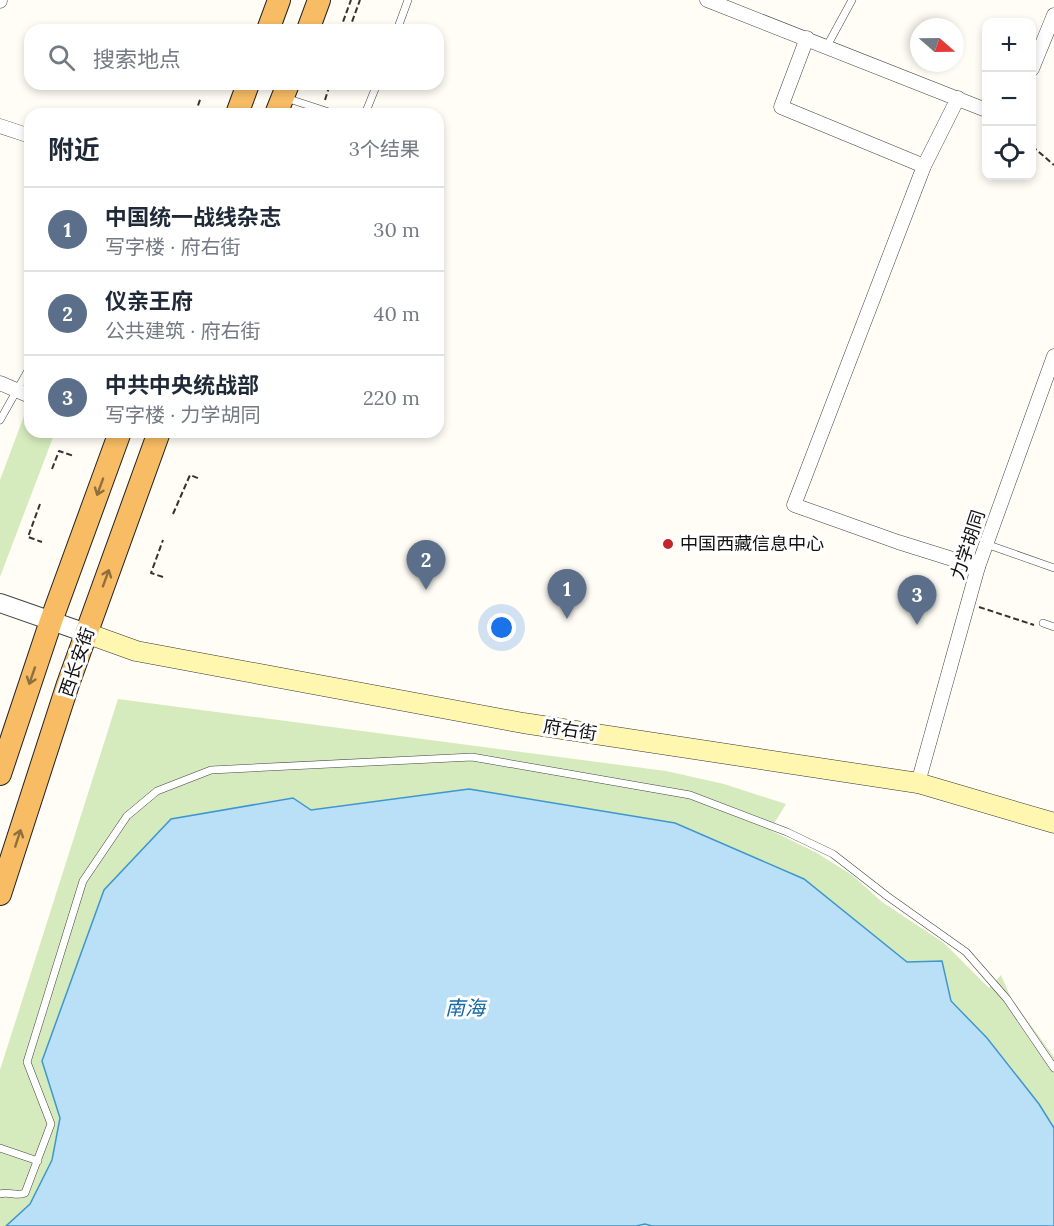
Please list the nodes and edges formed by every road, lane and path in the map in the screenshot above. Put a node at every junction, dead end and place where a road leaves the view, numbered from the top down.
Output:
1 (279, 0) edge
2 (319, 0) edge
3 (351, 0) edge
4 (360, 0) edge
5 (408, 0) edge
6 (707, 0) edge
7 (852, 0) edge
8 (1054, 15) edge
9 (270, 24) edge
10 (310, 24) edge
11 (342, 24) edge
12 (351, 24) edge
13 (399, 24) edge
14 (807, 38) junction
15 (827, 46) junction
16 (1036, 59) edge
17 (246, 90) edge
18 (328, 90) edge
19 (374, 90) edge
20 (201, 98) dead end
21 (282, 98) edge
22 (958, 98) junction
23 (197, 108) edge
24 (239, 108) edge
25 (317, 108) edge
26 (321, 108) edge
27 (367, 108) edge
28 (982, 108) edge
29 (0, 126) edge
30 (24, 134) edge
31 (1036, 149) edge
32 (1054, 165) edge
33 (924, 166) junction
34 (1054, 356) edge
35 (0, 383) edge
36 (24, 393) edge
37 (0, 420) edge
38 (114, 438) edge
39 (157, 438) edge
40 (74, 456) dead end
41 (52, 469) dead end
42 (200, 479) dead end
43 (40, 504) dead end
44 (173, 514) dead end
45 (163, 540) dead end
46 (42, 542) dead end
47 (986, 544) junction
48 (978, 567) junction
49 (1054, 568) edge
50 (163, 577) dead end
51 (0, 603) edge
52 (968, 603) junction
53 (51, 621) junction
54 (1043, 625) joint
55 (1054, 627) edge
56 (86, 633) junction
57 (0, 774) edge
58 (918, 783) junction
59 (1054, 823) edge
60 (0, 894) edge
61 (1054, 1068) edge
62 (0, 1148) edge
63 (38, 1161) junction
64 (0, 1194) edge

1 - 9 highway
2 - 10 highway
3 - 11 path
4 - 12 path
5 - 13 lane
6 - 14 street
7 - 15 lane
8 - 16 street
14 - 15 street
14 - 33 street
15 - 22 street
17 - 24 highway
18 - 26 path
19 - 27 lane
20 - 23 path
21 - 25 lane
22 - 28 street
22 - 33 street
29 - 30 street
31 - 32 path
33 - 48 street
34 - 47 street, 力学胡同
35 - 36 street
36 - 37 lane
38 -> 53 highway, 西长安街
56 -> 39 highway, 西长安街
40 - 41 path
42 - 44 path
43 - 46 path
45 - 50 path
47 - 48 street, 力学胡同
47 - 49 lane
48 - 52 street, 力学胡同
51 - 53 street
52 - 54 path
52 - 58 street, 力学胡同
53 - 56 street
53 -> 57 highway, 西长安街
54 - 55 lane
56 - 58 main road, 府右街
60 -> 56 highway, 西长安街
58 - 59 main road, 府右街
61 - 63 lane
62 - 63 lane
63 - 64 lane

